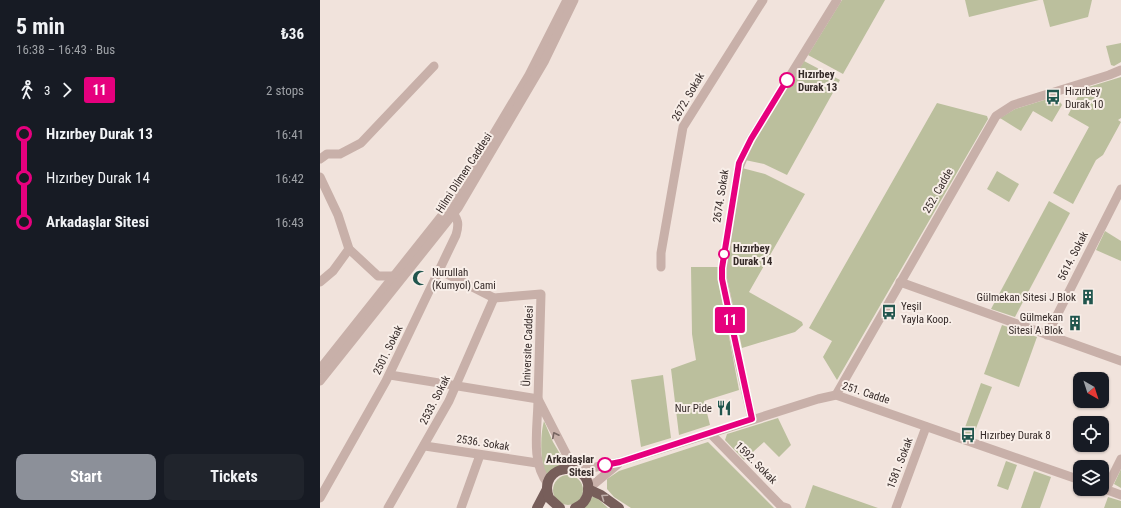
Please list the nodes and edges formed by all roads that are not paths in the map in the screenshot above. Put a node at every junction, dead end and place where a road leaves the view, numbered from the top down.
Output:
1 (567, 0) edge
2 (574, 0) edge
3 (763, 0) edge
4 (837, 0) edge
5 (434, 66) dead end
6 (1121, 70) edge
7 (320, 159) edge
8 (320, 177) edge
9 (1121, 189) edge
10 (450, 211) junction
11 (349, 249) junction
12 (661, 267) dead end
13 (439, 270) junction
14 (394, 276) junction
15 (320, 282) edge
16 (900, 282) junction
17 (494, 298) junction
18 (1047, 335) junction
19 (1121, 361) edge
20 (320, 369) edge
21 (390, 375) junction
22 (320, 381) edge
23 (456, 387) junction
24 (836, 395) junction
25 (538, 399) junction
26 (752, 419) junction
27 (926, 427) junction
28 (710, 433) junction
29 (425, 446) junction
30 (480, 456) junction
31 (1121, 459) edge
32 (620, 462) junction
33 (537, 463) junction
34 (575, 470) junction
35 (1073, 478) edge
36 (1109, 479) edge
37 (547, 487) junction
38 (588, 488) junction
39 (1109, 490) edge
40 (1121, 495) edge
41 (320, 498) edge
42 (388, 508) edge
43 (461, 508) edge
44 (537, 508) edge
45 (560, 508) edge
46 (575, 508) edge
47 (618, 508) edge
48 (787, 508) edge
49 (896, 508) edge

1 - 10 street, Hilmi Dilmen Caddesi
2 - 10 street, Hilmi Dilmen Caddesi
3 - 12 street, 2672. Sokak
4 - 26 street, 2674. Sokak
5 - 7 street
6 - 16 street, 252. Cadde
8 - 11 street
9 - 18 street, 5614. Sokak
10 - 13 street, 2501. Sokak
10 - 14 street, Hilmi Dilmen Caddesi
10 - 22 street, Hilmi Dilmen Caddesi
11 - 14 street
11 - 15 street
13 - 17 street
13 - 21 street, 2501. Sokak
14 - 20 street, Hilmi Dilmen Caddesi
16 - 18 street
16 - 24 street, 252. Cadde
17 - 23 street, 2533. Sokak
17 - 25 street, Üniversite Caddesi
18 - 19 street
21 - 23 street
21 - 41 street, 2501. Sokak
23 - 25 street
23 - 29 street, 2533. Sokak
24 - 26 street, 251. Cadde
24 - 27 street, 251. Cadde
25 - 33 street, Üniversite Caddesi
34 -> 25 street, Üniversite Caddesi
26 - 28 street, 251. Cadde
27 - 35 street, 251. Cadde
27 - 49 street, 1581. Sokak
28 - 32 street, 251. Cadde
28 - 48 street, 1592. Sokak
29 - 30 street, 2536. Sokak
29 - 42 street, 2533. Sokak
30 - 33 street, 2536. Sokak
30 - 43 street
31 - 36 street
32 - 34 street, 251. Cadde
32 - 38 street, 251. Cadde
33 - 37 street, Üniversite Caddesi
34 - 37 main road
34 - 38 main road
37 - 44 main road
37 - 45 main road
38 - 46 main road
47 -> 38 main road
39 - 40 street

